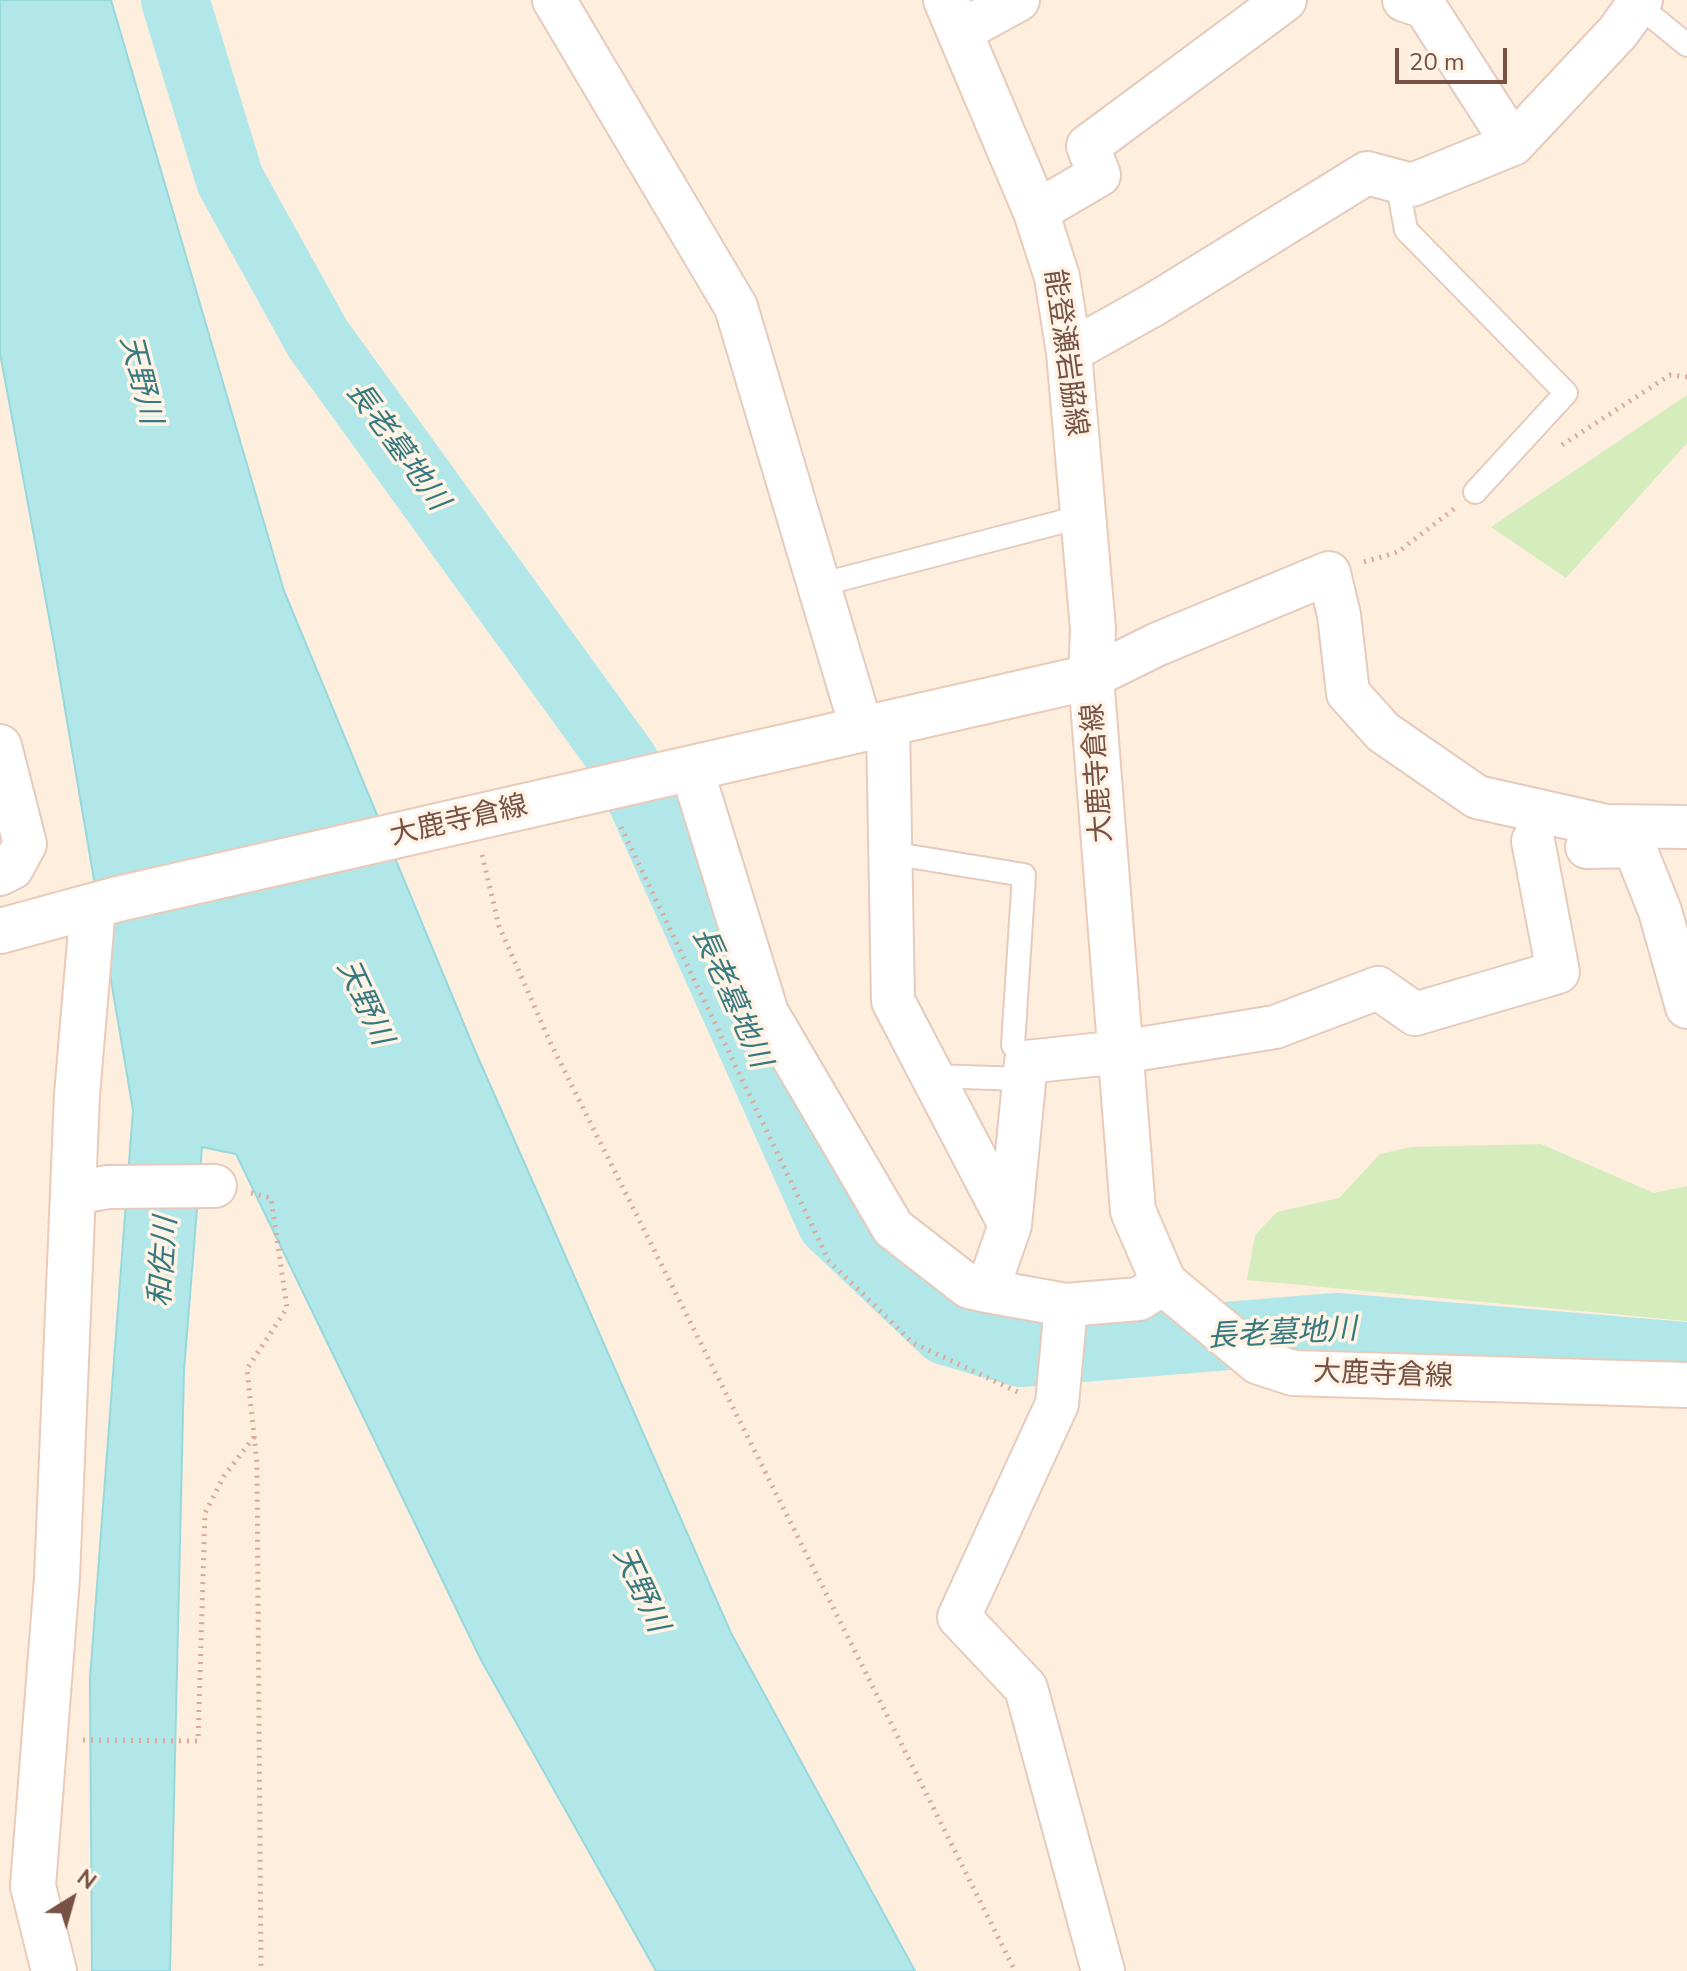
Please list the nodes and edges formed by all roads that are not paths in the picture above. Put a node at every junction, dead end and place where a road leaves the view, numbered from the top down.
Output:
1 (554, 0) edge
2 (1018, 0) edge
3 (1285, 0) edge
4 (1404, 0) edge
5 (1640, 3) edge
6 (953, 15) edge
7 (1687, 45) edge
8 (1513, 144) junction
9 (1397, 181) junction
10 (1036, 212) junction
11 (1069, 352) junction
12 (1475, 492) dead end
13 (1084, 516) junction
14 (819, 585) junction
15 (1091, 677) junction
16 (875, 728) junction
17 (0, 746) edge
18 (692, 770) junction
19 (1477, 797) junction
20 (1687, 827) edge
21 (1533, 841) junction
22 (890, 853) junction
23 (0, 874) edge
24 (106, 902) junction
25 (0, 931) edge
26 (1687, 1007) edge
27 (1121, 1052) junction
28 (1025, 1071) junction
29 (932, 1076) junction
30 (215, 1186) road end
31 (91, 1190) junction
32 (1010, 1225) junction
33 (1172, 1290) junction
34 (987, 1291) junction
35 (1065, 1311) junction
36 (1687, 1385) edge
37 (54, 1971) edge
38 (1103, 1971) edge

1 - 14 street
2 - 6 street
3 - 10 street
4 - 8 street
5 - 7 lane
5 - 8 street
6 - 10 main road, 能登瀬岩脇線
8 - 9 street
9 - 11 street
9 - 12 lane
10 - 11 main road, 能登瀬岩脇線
11 - 13 main road, 能登瀬岩脇線
13 - 14 lane
13 - 15 main road, 能登瀬岩脇線
14 - 16 street
15 - 16 main road, 大鹿寺倉線
15 - 19 street
15 - 27 main road, 大鹿寺倉線
16 - 18 main road, 大鹿寺倉線
16 - 22 street
17 - 23 street
18 - 24 main road, 大鹿寺倉線
18 - 34 street
19 - 20 street
19 - 21 street
21 - 26 street
21 - 27 street
22 - 28 lane
22 - 29 street
24 - 25 main road, 大鹿寺倉線
24 - 31 main road
27 - 28 street
27 - 33 main road, 大鹿寺倉線
28 - 29 lane
28 - 32 street
29 - 32 street
30 - 31 street
31 - 37 main road
32 - 34 street
33 - 35 street
33 - 36 main road, 大鹿寺倉線
34 - 35 street
35 - 38 street

